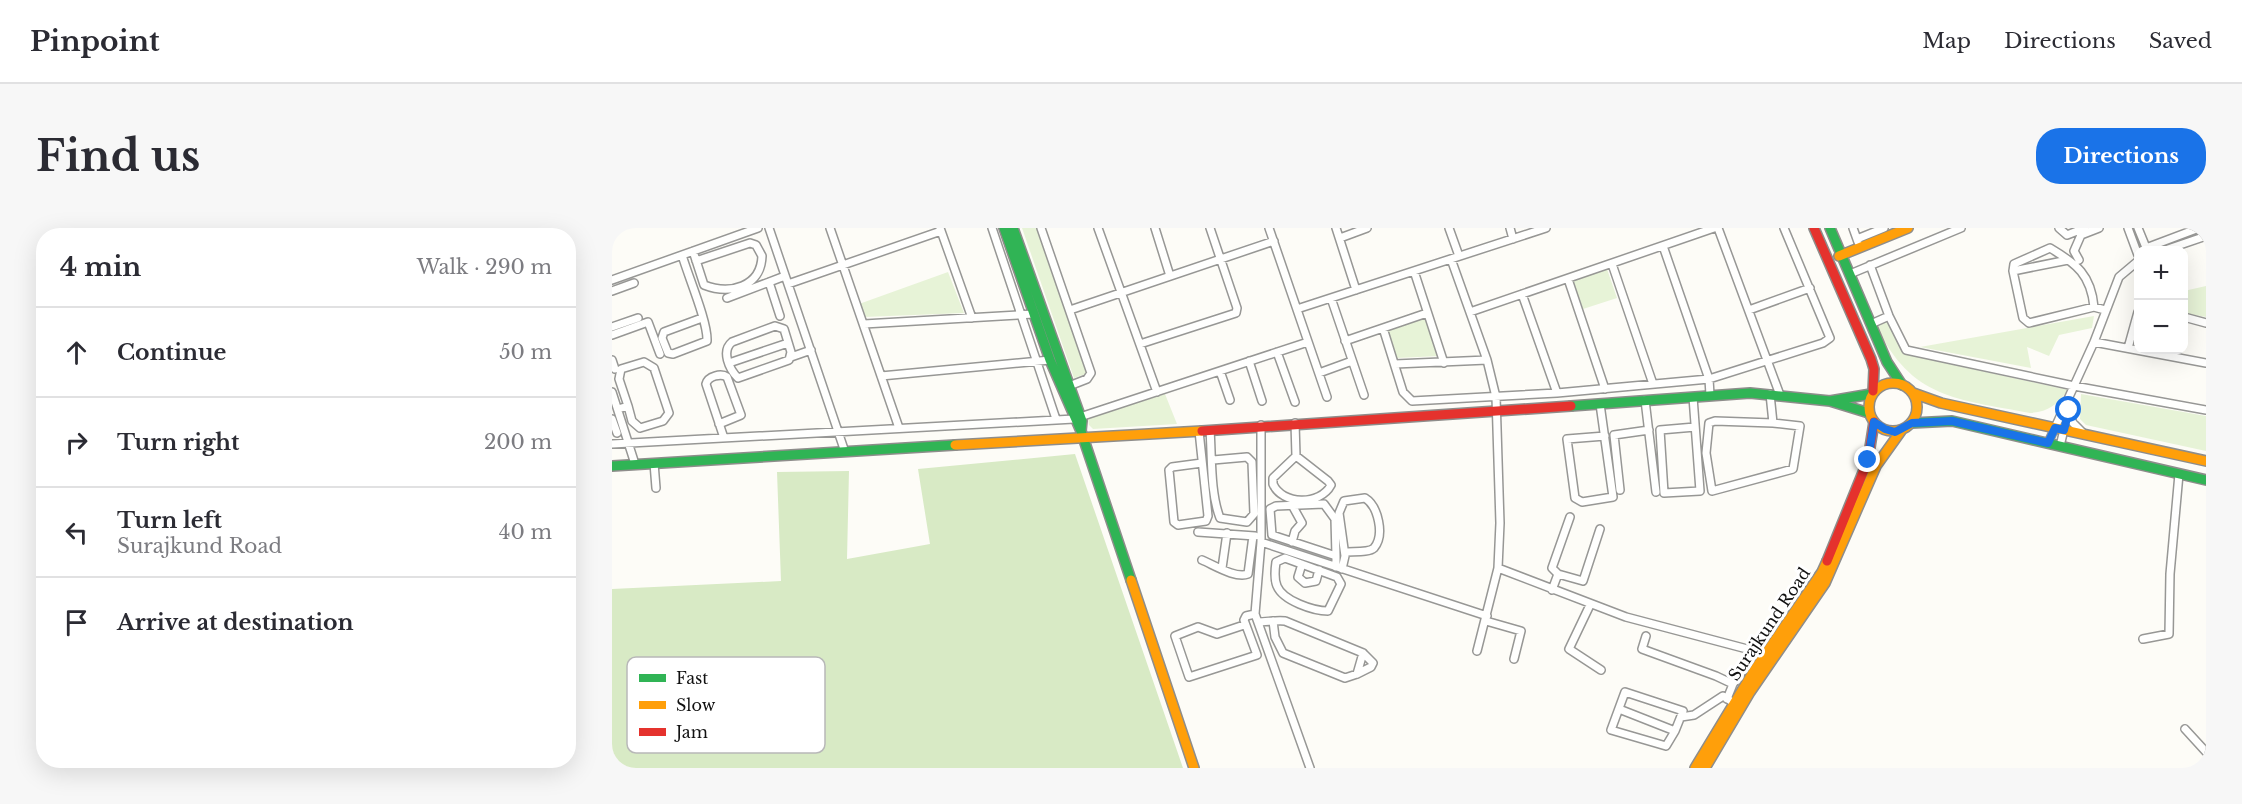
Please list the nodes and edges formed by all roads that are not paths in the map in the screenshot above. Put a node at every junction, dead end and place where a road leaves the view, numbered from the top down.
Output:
1 (758, 228) edge
2 (769, 228) edge
3 (830, 228) edge
4 (992, 228) edge
5 (1004, 228) edge
6 (1013, 228) edge
7 (1041, 228) edge
8 (1098, 228) edge
9 (1155, 228) edge
10 (1210, 228) edge
11 (1269, 228) edge
12 (1336, 228) edge
13 (1367, 228) edge
14 (1449, 228) edge
15 (1510, 228) edge
16 (1546, 228) edge
17 (1716, 228) edge
18 (1784, 228) edge
19 (1814, 228) edge
20 (1830, 228) edge
21 (1853, 228) edge
22 (1884, 228) edge
23 (1908, 228) edge
24 (1961, 228) edge
25 (2059, 228) edge
26 (2085, 228) edge
27 (2099, 228) edge
28 (2128, 228) edge
29 (2138, 228) edge
30 (2199, 228) edge
31 (940, 230) edge
32 (2206, 236) edge
33 (1340, 238) junction
34 (1513, 239) junction
35 (1274, 241) junction
36 (1859, 243) junction
37 (1663, 246) junction
38 (2135, 246) edge
39 (2145, 246) edge
40 (2154, 246) edge
41 (2177, 246) edge
42 (693, 251) junction
43 (682, 255) junction
44 (1842, 255) junction
45 (1014, 257) junction
46 (1455, 258) junction
47 (1220, 259) junction
48 (1003, 260) junction
49 (1828, 260) junction
50 (2068, 260) junction
51 (2079, 260) dead end
52 (696, 261) junction
53 (1612, 264) junction
54 (843, 265) junction
55 (2134, 265) edge
56 (1870, 266) junction
57 (1414, 271) junction
58 (2013, 271) junction
59 (1850, 274) junction
60 (1170, 276) junction
61 (1568, 279) junction
62 (612, 280) edge
63 (786, 280) junction
64 (769, 282) junction
65 (634, 283) dead end
66 (1810, 288) junction
67 (1356, 290) junction
68 (612, 291) edge
69 (1122, 293) junction
70 (1522, 294) junction
71 (727, 298) dead end
72 (1330, 298) junction
73 (2094, 307) junction
74 (1297, 309) junction
75 (1070, 310) junction
76 (1749, 310) junction
77 (2105, 310) junction
78 (1470, 312) junction
79 (1427, 313) junction
80 (1034, 314) junction
81 (1022, 315) junction
82 (780, 316) dead end
83 (1889, 316) junction
84 (638, 318) dead end
85 (702, 318) junction
86 (972, 318) junction
87 (2188, 318) edge
88 (2206, 323) edge
89 (864, 324) junction
90 (1870, 324) junction
91 (612, 327) edge
92 (1383, 328) junction
93 (2134, 328) edge
94 (612, 335) edge
95 (1346, 341) junction
96 (1308, 342) junction
97 (2094, 342) junction
98 (788, 343) junction
99 (1140, 344) junction
100 (2128, 348) junction
101 (811, 350) junction
102 (1277, 352) junction
103 (660, 354) dead end
104 (791, 357) junction
105 (612, 360) edge
106 (1050, 360) junction
107 (1487, 360) junction
108 (1249, 361) junction
109 (1352, 361) junction
110 (1768, 361) junction
111 (1038, 362) junction
112 (729, 363) junction
113 (1444, 363) junction
114 (2206, 363) edge
115 (1395, 364) junction
116 (615, 369) dead end
117 (1220, 371) junction
118 (1318, 373) junction
119 (881, 376) junction
120 (1708, 379) junction
121 (1653, 384) junction
122 (1902, 385) junction
123 (1069, 386) junction
124 (2074, 386) junction
125 (1605, 389) junction
126 (1157, 392) junction
127 (1557, 393) junction
128 (1872, 393) junction
129 (1913, 393) junction
130 (1770, 394) junction
131 (613, 395) edge
132 (1364, 395) dead end
133 (1710, 395) junction
134 (1780, 395) junction
135 (1327, 397) dead end
136 (1693, 397) junction
137 (1496, 398) junction
138 (1230, 400) dead end
139 (1645, 400) junction
140 (1262, 401) dead end
141 (1830, 401) junction
142 (1295, 402) dead end
143 (1600, 404) junction
144 (628, 406) junction
145 (618, 409) junction
146 (2206, 410) edge
147 (1496, 412) junction
148 (2065, 412) junction
149 (1077, 418) junction
150 (1872, 418) junction
151 (612, 419) edge
152 (1056, 419) junction
153 (1295, 423) junction
154 (1773, 423) junction
155 (1912, 423) junction
156 (2035, 423) junction
157 (719, 424) junction
158 (1261, 425) junction
159 (1695, 427) junction
160 (899, 428) junction
161 (2059, 429) junction
162 (1210, 430) junction
163 (1649, 430) junction
164 (838, 431) junction
165 (1199, 431) junction
166 (1901, 431) junction
167 (616, 433) dead end
168 (1082, 434) junction
169 (2085, 434) junction
170 (1605, 436) junction
171 (724, 438) junction
172 (630, 443) junction
173 (2048, 443) junction
174 (612, 444) edge
175 (2060, 446) junction
176 (845, 452) junction
177 (1296, 456) junction
178 (1213, 460) junction
179 (2206, 461) edge
180 (654, 463) junction
181 (1202, 463) junction
182 (635, 464) junction
183 (612, 465) edge
184 (2179, 474) junction
185 (2206, 480) edge
186 (656, 488) dead end
187 (1620, 490) dead end
188 (1656, 492) dead end
189 (1292, 505) junction
190 (1570, 517) dead end
191 (1600, 529) dead end
192 (1198, 532) dead end
193 (1227, 532) junction
194 (1258, 538) junction
195 (1292, 543) junction
196 (1345, 552) junction
197 (1336, 556) junction
198 (1202, 560) dead end
199 (1308, 563) junction
200 (1222, 568) junction
201 (1339, 568) junction
202 (1498, 568) junction
203 (1319, 570) junction
204 (1558, 574) junction
205 (1552, 590) junction
206 (1590, 605) junction
207 (1255, 614) junction
208 (1486, 619) junction
209 (1273, 621) junction
210 (1258, 622) junction
211 (1244, 625) junction
212 (1646, 636) dead end
213 (2143, 639) dead end
214 (1477, 651) dead end
215 (1762, 652) junction
216 (1363, 653) junction
217 (1514, 659) dead end
218 (1601, 670) dead end
219 (1357, 674) junction
220 (1733, 684) junction
221 (1730, 701) junction
222 (1619, 709) junction
223 (1681, 717) junction
224 (2185, 729) dead end
225 (1675, 731) junction
226 (2206, 752) edge
227 (1194, 768) edge
228 (1310, 768) edge
229 (1695, 768) edge
230 (1705, 768) edge

1 - 42 street
2 - 63 street
3 - 54 street
4 - 48 street
5 - 45 street
6 - 123 street
7 - 75 street
8 - 69 street
9 - 60 street
10 - 47 street
11 - 35 street
12 - 33 street
13 - 33 street
14 - 46 street
15 - 34 street
16 - 34 street
17 - 37 street
17 - 76 street
18 - 66 street
19 - 49 street
20 - 44 street
21 - 36 street
22 - 36 street
23 - 36 street
24 - 56 street
25 - 26 street
27 - 51 street
28 - 38 street
29 - 39 street
30 - 40 street
31 - 54 street
31 - 86 street
32 - 41 street
33 - 67 street
34 - 46 street
35 - 47 street
35 - 74 street
36 - 44 street
37 - 53 street
37 - 120 street
42 - 43 street
42 - 52 street
43 - 62 street
43 - 85 street
44 - 49 street
44 - 59 street
45 - 48 street
45 - 80 street
46 - 57 street
46 - 78 street
47 - 60 street
47 - 99 street
48 - 81 street
49 - 128 street
50 - 58 street
50 - 58 street
50 - 73 street
52 - 52 street
53 - 61 street
53 - 121 street
54 - 63 street
54 - 89 street
55 - 77 street
56 - 59 street
56 - 83 street
57 - 67 street
57 - 79 street
58 - 73 street
59 - 90 street
60 - 69 street
61 - 70 street
61 - 125 street
63 - 64 street
63 - 101 street
64 - 71 street
64 - 82 street
65 - 68 street
66 - 76 street
66 - 110 street
67 - 72 street
69 - 75 street
69 - 99 street
70 - 78 street
70 - 127 street
72 - 74 street
72 - 95 street
73 - 77 street
74 - 96 street
75 - 123 street
76 - 110 street
77 - 97 street
78 - 107 street
79 - 92 street
79 - 113 street
80 - 81 street
80 - 106 street
81 - 86 street
81 - 111 street
83 - 90 street
83 - 124 street
84 - 91 street
85 - 85 street
86 - 89 street
87 - 88 street
89 - 119 street
90 - 122 street
92 - 95 street
92 - 115 street
93 - 100 street
94 - 103 street
95 - 109 street
96 - 102 street
96 - 118 street
97 - 100 street
97 - 124 street
98 - 104 street
98 - 112 street
98 - 112 street
99 - 126 street
100 - 114 street
101 - 104 street
101 - 164 street
102 - 108 street
102 - 142 street
104 - 112 street
105 - 116 street
106 - 111 street
106 - 149 street
107 - 113 street
107 - 137 street
108 - 117 street
108 - 140 street
109 - 118 street
109 - 132 street
110 - 120 street
110 - 134 street
111 - 119 street
111 - 152 street
113 - 115 street
115 - 137 street
117 - 126 street
117 - 138 street
118 - 135 street
119 - 160 street
120 - 121 street
120 - 133 street
121 - 125 street
122 - 128 street
122 - 129 street
123 - 149 street
124 - 146 street
124 - 148 street
125 - 127 street
126 - 149 street
127 - 137 street
128 - 141 street
128 - 150 street
129 - 155 street
129 - 156 street
130 - 133 street
130 - 134 street
130 - 154 street
131 - 145 street
133 - 136 street
134 - 141 street
136 - 139 street
136 - 159 street
137 - 147 street
139 - 143 street
139 - 163 street
141 - 150 street
143 - 147 street
143 - 170 street
144 - 144 street
144 - 145 street
145 - 172 street
147 - 153 street
147 - 202 street
148 - 156 street
148 - 161 street
148 - 169 street
149 - 152 street
149 - 168 street
150 - 166 street
150 - 215 street, Surajkund Road
151 - 167 street
152 - 160 street
153 - 158 street
153 - 177 street
154 - 154 street
155 - 166 street
155 - 173 street
156 - 161 street
157 - 157 street
157 - 171 street
158 - 162 street
158 - 194 street
159 - 159 street
160 - 164 street
161 - 169 street
161 - 173 street
161 - 175 street
162 - 165 street
162 - 178 street
163 - 187 street
163 - 188 street
164 - 171 street
164 - 176 street
165 - 168 street
165 - 181 street
166 - 230 street, Surajkund Road
168 - 176 street
168 - 227 street
169 - 179 street
170 - 170 street
171 - 172 street
172 - 174 street
172 - 182 street
173 - 175 street
175 - 184 street
176 - 180 street
177 - 177 street
178 - 178 street
180 - 182 street
180 - 186 street
181 - 181 street
182 - 183 street
184 - 185 street
184 - 213 street
189 - 195 street
189 - 195 street
189 - 197 street
190 - 204 street
191 - 204 street
192 - 193 street
193 - 194 street
193 - 200 street
194 - 199 street
194 - 200 street
194 - 207 street
195 - 197 street
196 - 196 street
196 - 201 street
197 - 201 street
198 - 200 street
199 - 201 street
199 - 203 street
199 - 203 street
199 - 203 street
201 - 208 street
202 - 205 street
202 - 208 street
204 - 205 street
205 - 206 street
206 - 215 street
206 - 218 street
207 - 210 street
207 - 211 street
208 - 214 street
208 - 217 street
209 - 210 street
209 - 216 street
209 - 219 street
210 - 228 street
211 - 211 street
212 - 220 street
215 - 220 street
215 - 221 street, Surajkund Road
216 - 219 street
216 - 219 street
220 - 221 street
221 - 223 street
221 - 229 street, Surajkund Road
222 - 223 street
222 - 225 street
222 - 225 street
223 - 225 street
224 - 226 street

